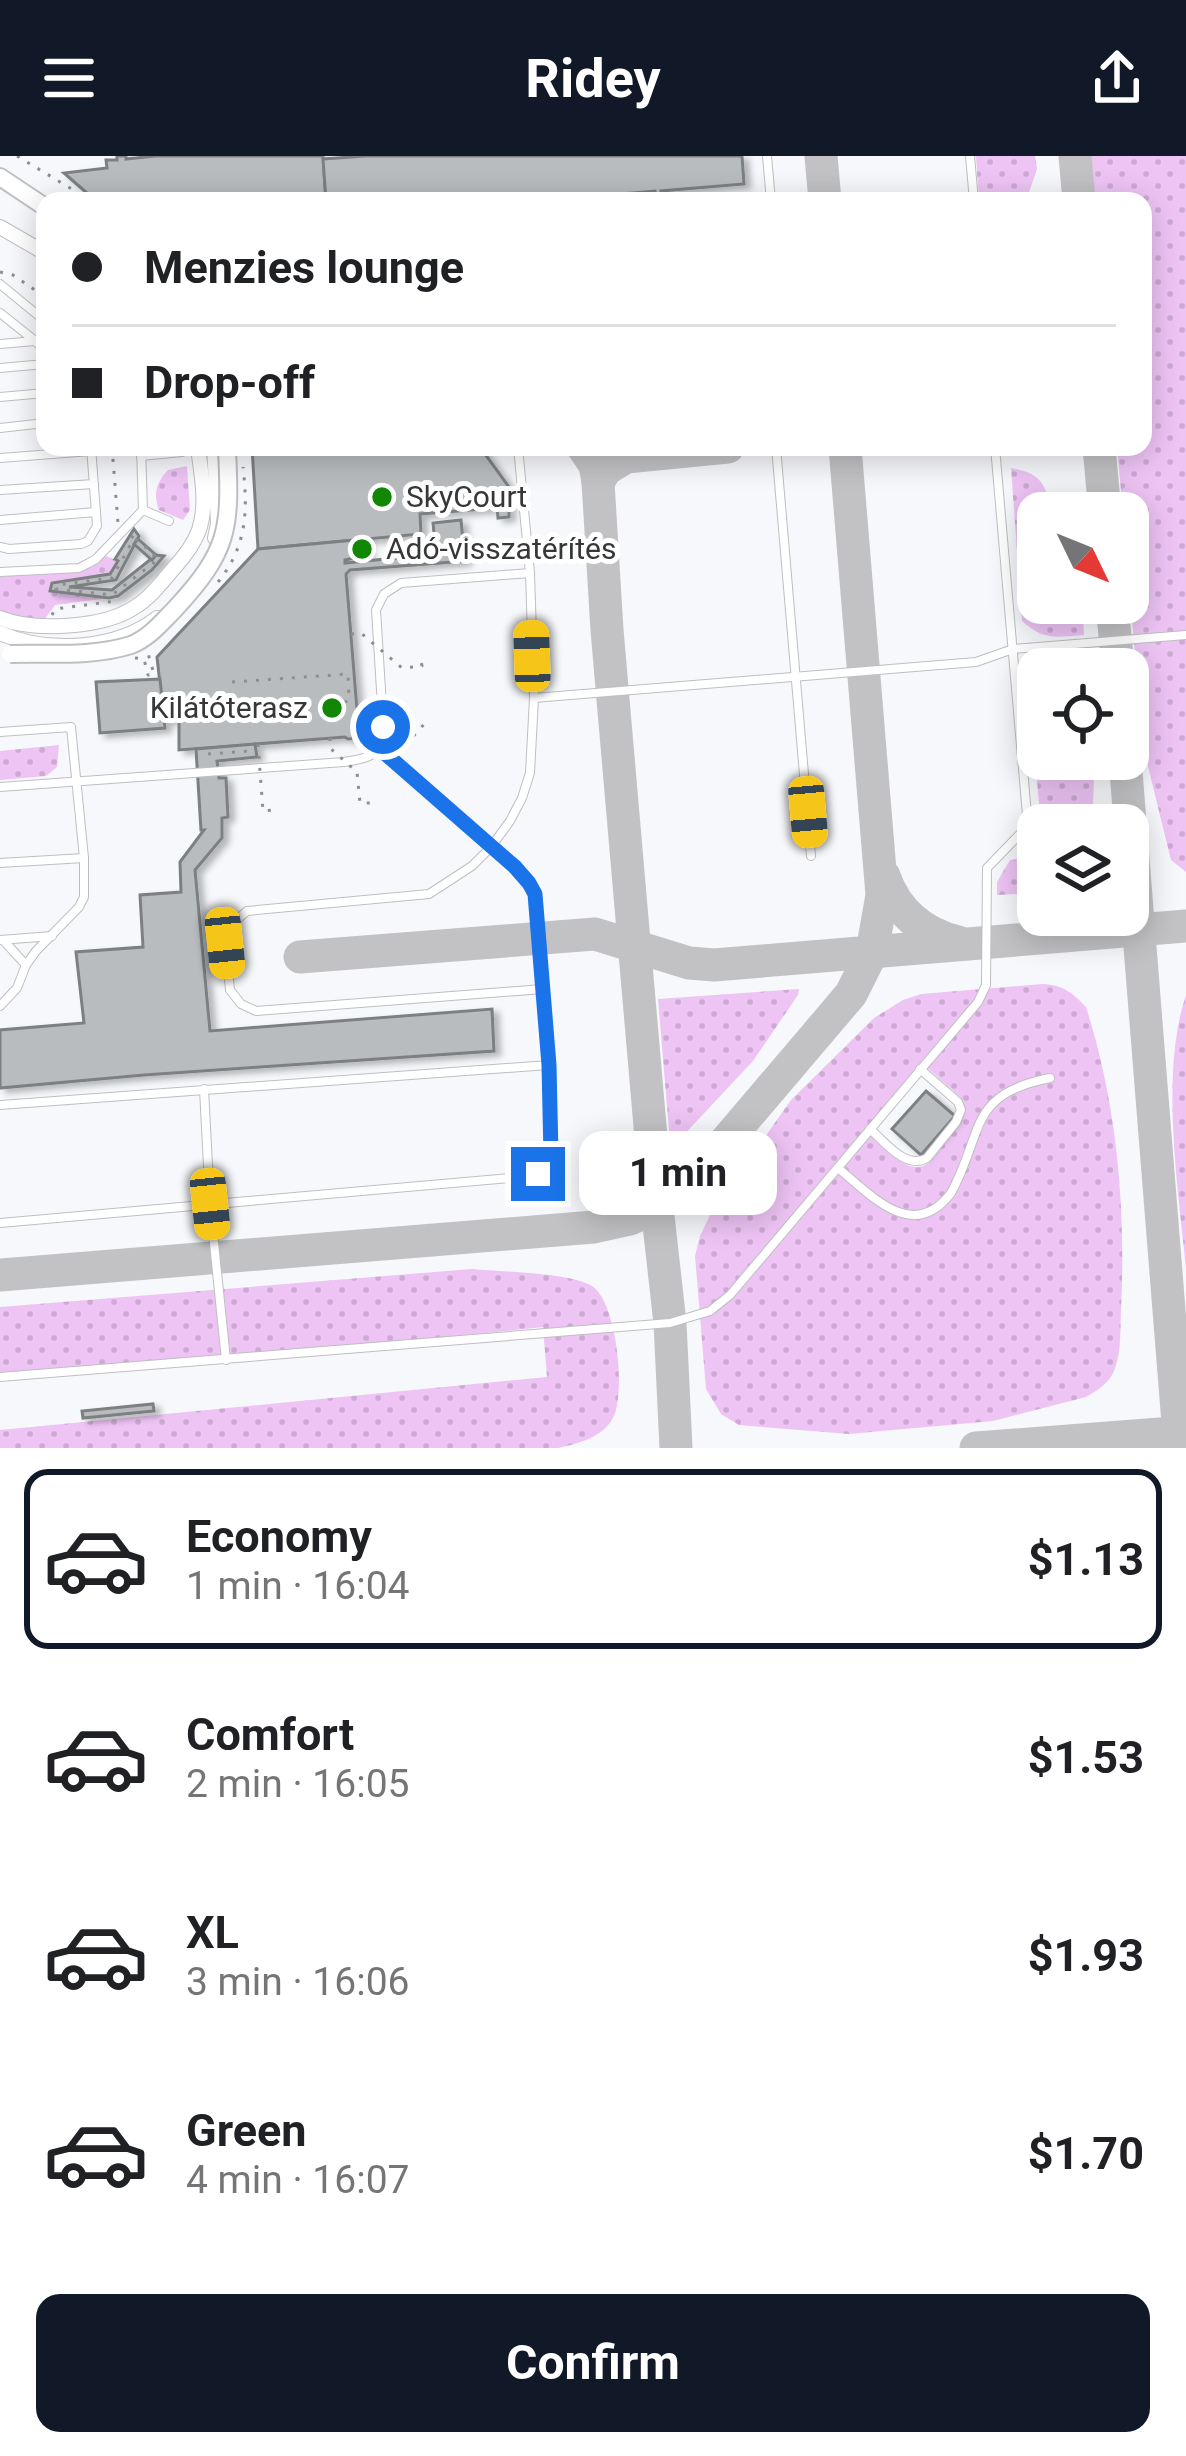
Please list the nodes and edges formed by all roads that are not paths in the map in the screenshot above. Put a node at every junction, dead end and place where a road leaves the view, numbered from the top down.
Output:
1 (767, 156) edge
2 (970, 156) edge
3 (0, 177) edge
4 (770, 192) edge
5 (973, 192) edge
6 (36, 201) edge
7 (0, 227) edge
8 (36, 248) edge
9 (0, 284) edge
10 (0, 313) edge
11 (36, 314) edge
12 (35, 341) joint
13 (0, 344) edge
14 (36, 365) edge
15 (0, 368) edge
16 (36, 394) edge
17 (0, 397) edge
18 (36, 424) edge
19 (0, 428) edge
20 (36, 454) edge
21 (92, 456) edge
22 (141, 456) edge
23 (199, 456) edge
24 (214, 456) edge
25 (228, 456) edge
26 (519, 456) edge
27 (777, 456) edge
28 (996, 456) edge
29 (0, 458) edge
30 (94, 484) junction
31 (0, 490) edge
32 (143, 510) junction
33 (96, 512) junction
34 (0, 520) edge
35 (169, 521) dead end
36 (0, 547) edge
37 (0, 572) edge
38 (530, 573) junction
39 (0, 618) edge
40 (0, 633) edge
41 (1186, 635) edge
42 (1013, 649) junction
43 (5, 654) edge
44 (796, 678) junction
45 (534, 698) junction
46 (0, 732) edge
47 (380, 749) junction
48 (75, 783) junction
49 (0, 787) edge
50 (491, 847) junction
51 (812, 856) dead end
52 (84, 858) junction
53 (0, 863) edge
54 (52, 936) junction
55 (2, 940) edge
56 (26, 965) junction
57 (543, 989) junction
58 (0, 1006) edge
59 (549, 1065) junction
60 (920, 1069) junction
61 (1050, 1078) dead end
62 (204, 1089) junction
63 (0, 1105) edge
64 (870, 1129) junction
65 (838, 1168) junction
66 (210, 1204) junction
67 (0, 1223) edge
68 (226, 1360) junction
69 (0, 1378) edge

1 - 4 lane
2 - 5 lane
3 - 6 street
7 - 8 street
9 - 11 lane
10 - 12 lane
12 - 13 lane
14 - 15 lane
16 - 17 lane
18 - 19 lane
20 - 29 lane
21 - 30 lane
22 - 32 lane
23 - 39 street
24 - 40 street
25 - 43 street, bridge
26 - 38 lane
27 - 44 lane
28 - 42 lane
30 - 31 lane
30 - 33 lane
32 - 35 lane
32 - 37 lane
33 - 34 lane
33 - 36 lane
38 - 45 lane
38 - 47 lane
41 - 42 lane
42 - 44 lane
42 - 60 lane
44 - 45 lane
44 - 51 lane
45 - 50 lane
46 - 48 lane
47 - 48 lane
47 - 50 lane
48 - 49 lane
48 - 52 lane
50 - 57 lane
50 - 57 lane
52 - 53 lane
52 - 54 lane
54 - 55 lane
54 - 56 lane
55 - 56 lane
56 - 58 lane
57 - 59 lane
59 - 62 lane
59 - 66 lane
60 - 64 lane
60 - 64 lane
61 - 65 lane
62 - 63 lane
62 - 66 lane
64 - 65 lane
65 - 68 lane
66 - 67 lane
66 - 68 lane
68 - 69 lane

